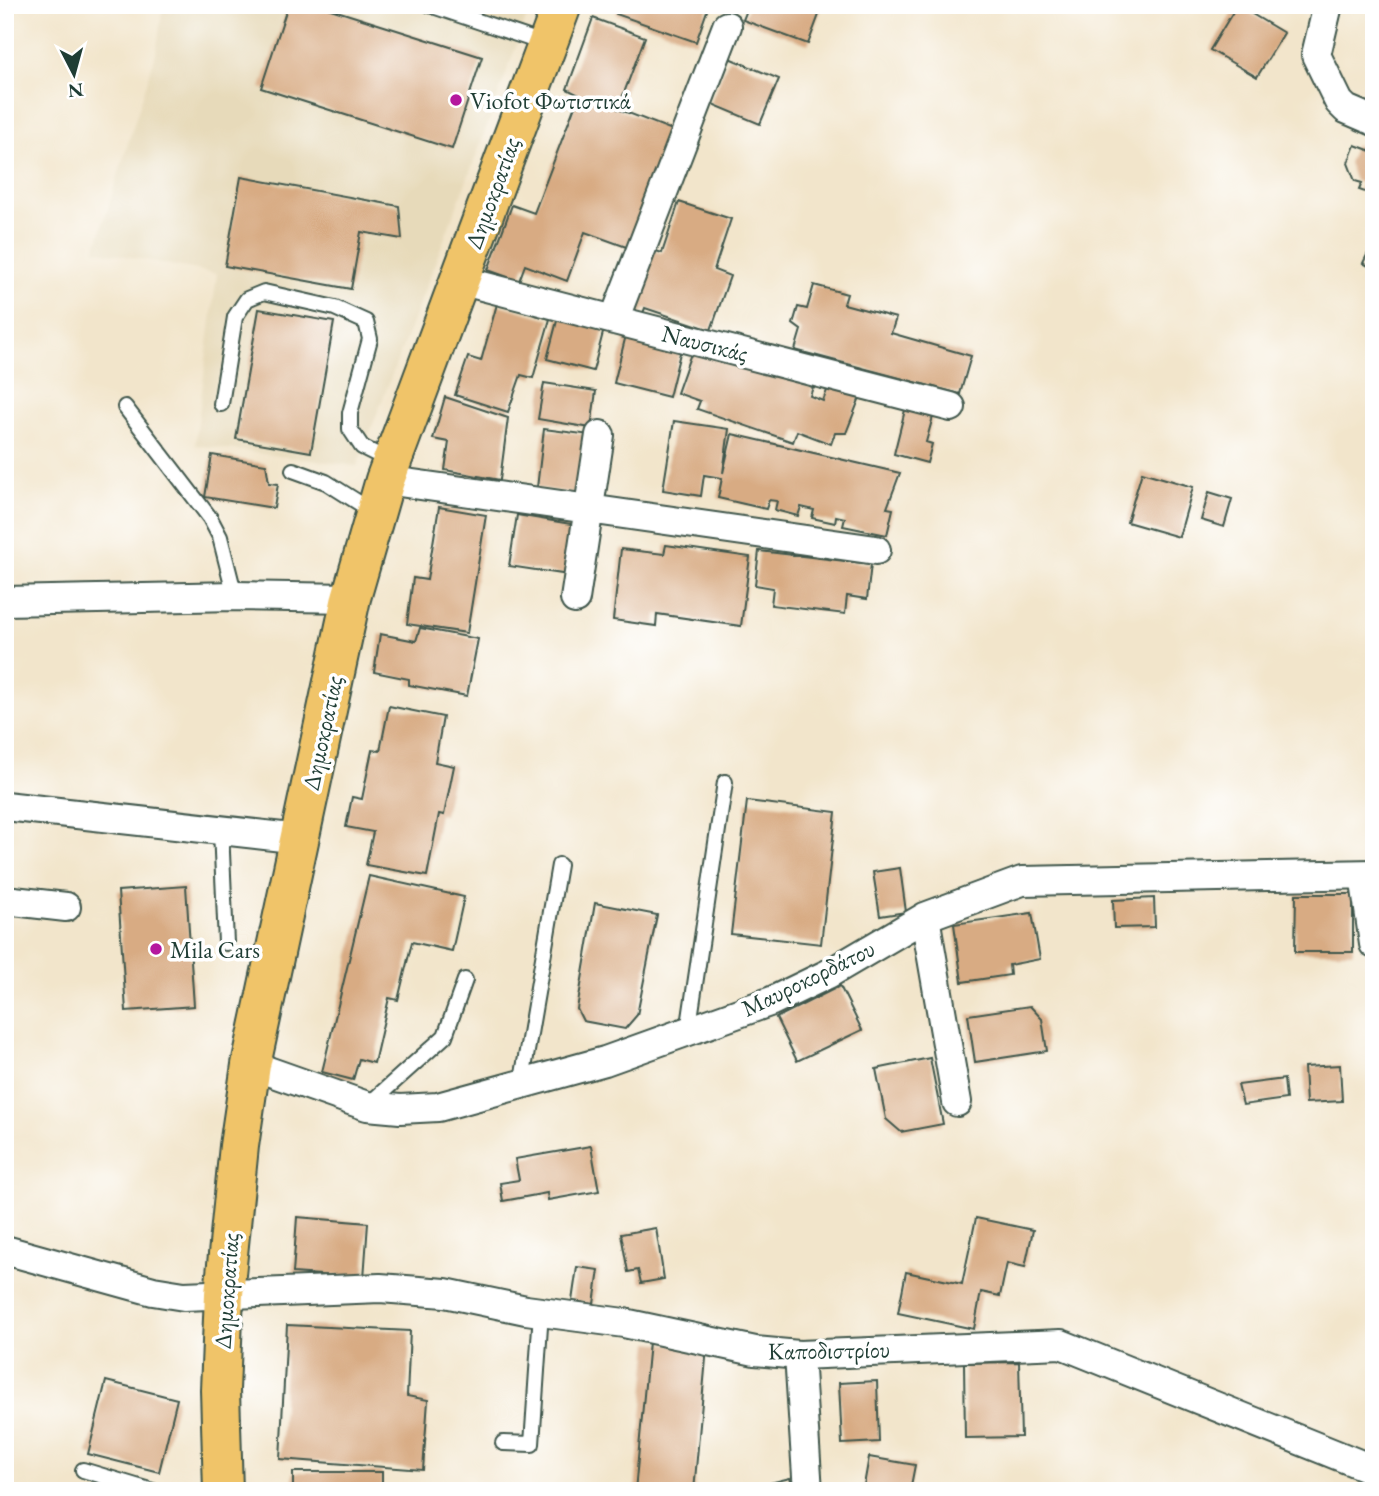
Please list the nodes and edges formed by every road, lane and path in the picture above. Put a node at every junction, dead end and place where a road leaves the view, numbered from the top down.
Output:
1 (430, 5) edge
2 (562, 5) edge
3 (1328, 5) edge
4 (727, 26) dead end
5 (547, 44) junction
6 (1374, 121) edge
7 (459, 280) junction
8 (614, 320) junction
9 (221, 404) dead end
10 (125, 407) dead end
11 (951, 407) dead end
12 (600, 435) dead end
13 (293, 470) dead end
14 (384, 485) junction
15 (589, 509) junction
16 (876, 550) dead end
17 (235, 596) junction
18 (351, 598) junction
19 (575, 599) dead end
20 (5, 601) edge
21 (725, 782) dead end
22 (5, 806) edge
23 (221, 830) junction
24 (300, 839) junction
25 (559, 865) dead end
26 (1369, 875) edge
27 (5, 900) edge
28 (66, 907) dead end
29 (925, 917) junction
30 (226, 943) dead end
31 (1374, 944) edge
32 (465, 980) dead end
33 (688, 1032) junction
34 (251, 1065) junction
35 (521, 1086) junction
36 (957, 1102) dead end
37 (367, 1106) junction
38 (5, 1250) edge
39 (224, 1294) junction
40 (541, 1312) junction
41 (799, 1355) junction
42 (503, 1443) dead end
43 (83, 1470) dead end
44 (1374, 1470) edge
45 (153, 1491) edge
46 (223, 1491) edge
47 (808, 1491) edge

1 - 5 lane
2 - 5 main road, Δημοκρατίας
3 - 6 street
4 - 8 street
5 - 7 main road, Δημοκρατίας
7 - 8 street, Ναυσικάς
7 - 14 main road, Δημοκρατίας
8 - 11 street, Ναυσικάς
9 - 14 lane
10 - 17 lane
12 - 15 street
13 - 14 lane
14 - 15 street
14 - 18 main road, Δημοκρατίας
15 - 16 street
15 - 19 street
17 - 18 street
17 - 20 street
18 - 24 main road, Δημοκρατίας
21 - 33 lane
22 - 23 street
23 - 24 street
23 - 30 lane
24 - 34 main road, Δημοκρατίας
25 - 35 lane
26 - 29 street, Μαυροκορδάτου
26 - 31 street
27 - 28 street
29 - 33 street, Μαυροκορδάτου
29 - 36 street
32 - 37 lane
33 - 35 street, Μαυροκορδάτου
34 - 37 street, Μαυροκορδάτου
34 - 39 main road, Δημοκρατίας
35 - 37 street, Μαυροκορδάτου
38 - 39 street, Καποδιστρίου
39 - 40 street, Καποδιστρίου
39 - 46 main road, Δημοκρατίας
40 - 41 street, Καποδιστρίου
40 - 42 lane
41 - 44 street, Καποδιστρίου
41 - 47 street
43 - 45 lane

